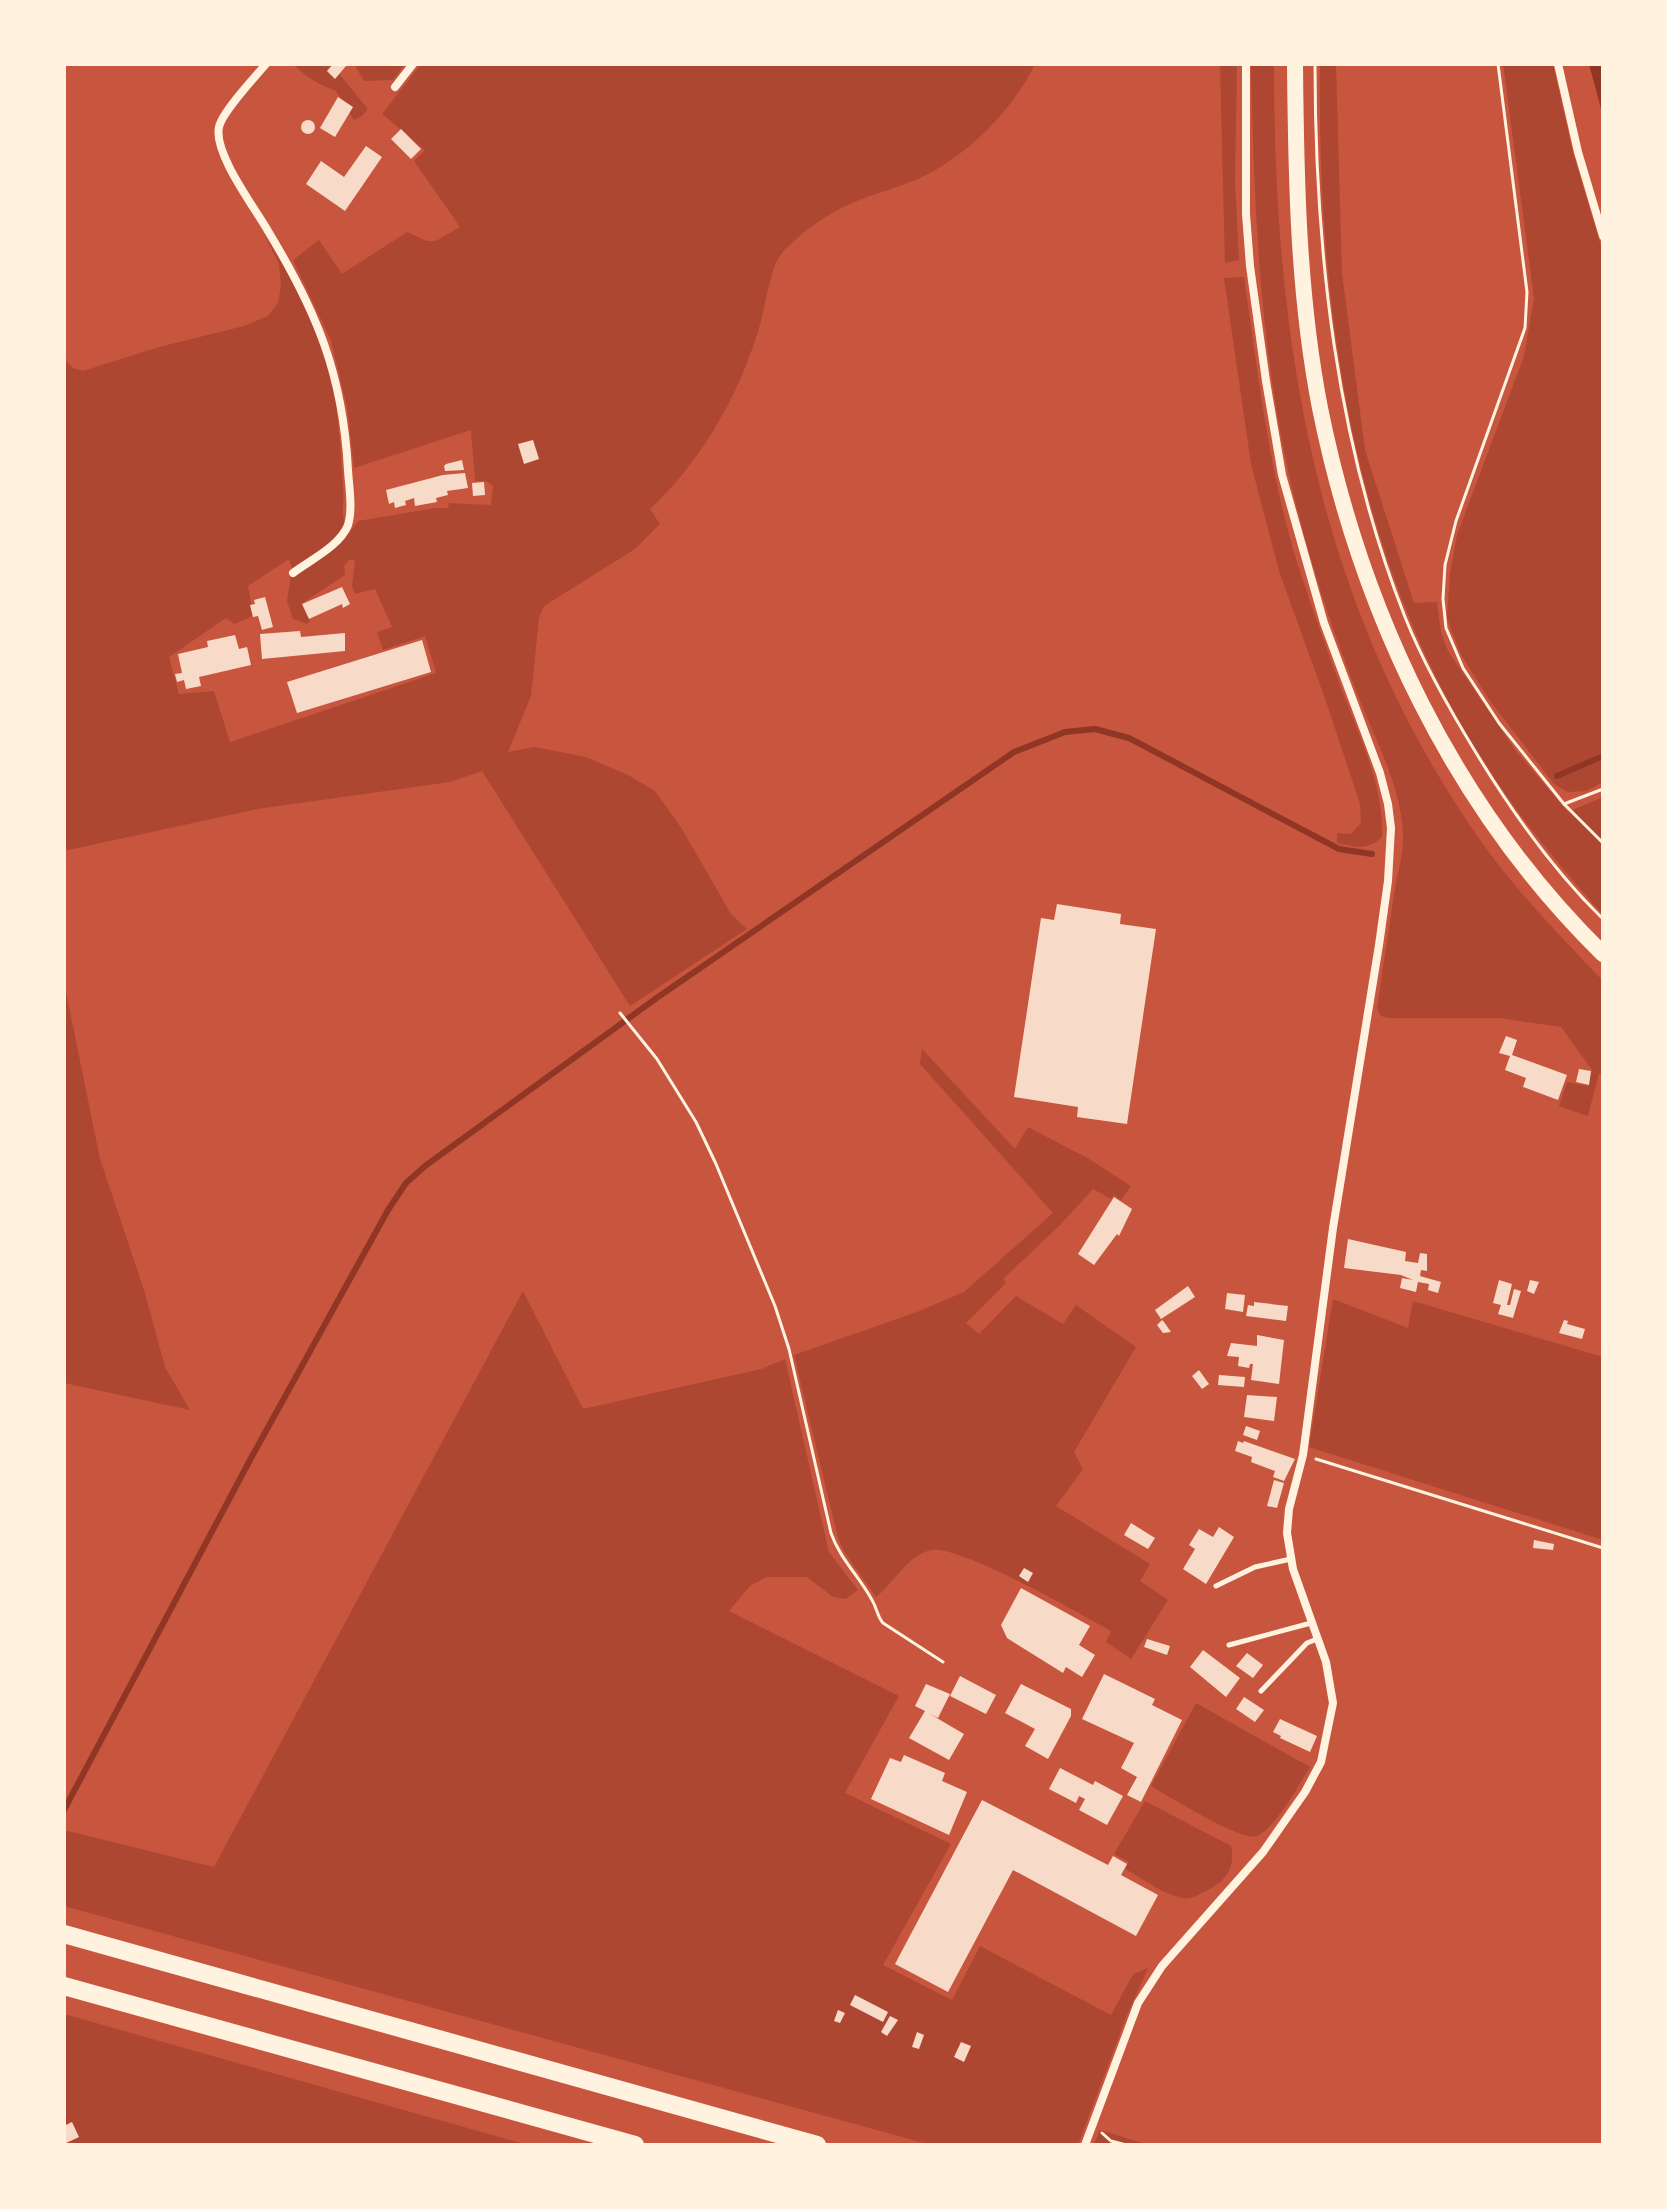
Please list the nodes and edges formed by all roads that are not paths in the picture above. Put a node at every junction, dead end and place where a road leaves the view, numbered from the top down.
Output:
1 (266, 64) edge
2 (413, 64) edge
3 (1246, 64) edge
4 (1295, 64) edge
5 (1558, 64) edge
6 (395, 87) dead end
7 (1603, 236) edge
8 (293, 573) dead end
9 (1603, 954) edge
10 (1291, 1559) junction
11 (1216, 1586) dead end
12 (1312, 1622) junction
13 (1318, 1639) junction
14 (1229, 1645) dead end
15 (1261, 1691) dead end
16 (64, 1934) edge
17 (64, 1986) edge
18 (635, 2145) edge
19 (817, 2145) edge
20 (1085, 2145) edge

1 - 8 street
2 - 6 street
3 - 10 street
4 - 9 main road
5 - 7 street
10 - 11 lane
10 - 12 street
12 - 13 street
12 - 14 lane
13 - 15 lane
13 - 20 street
16 - 19 highway
17 - 18 highway

